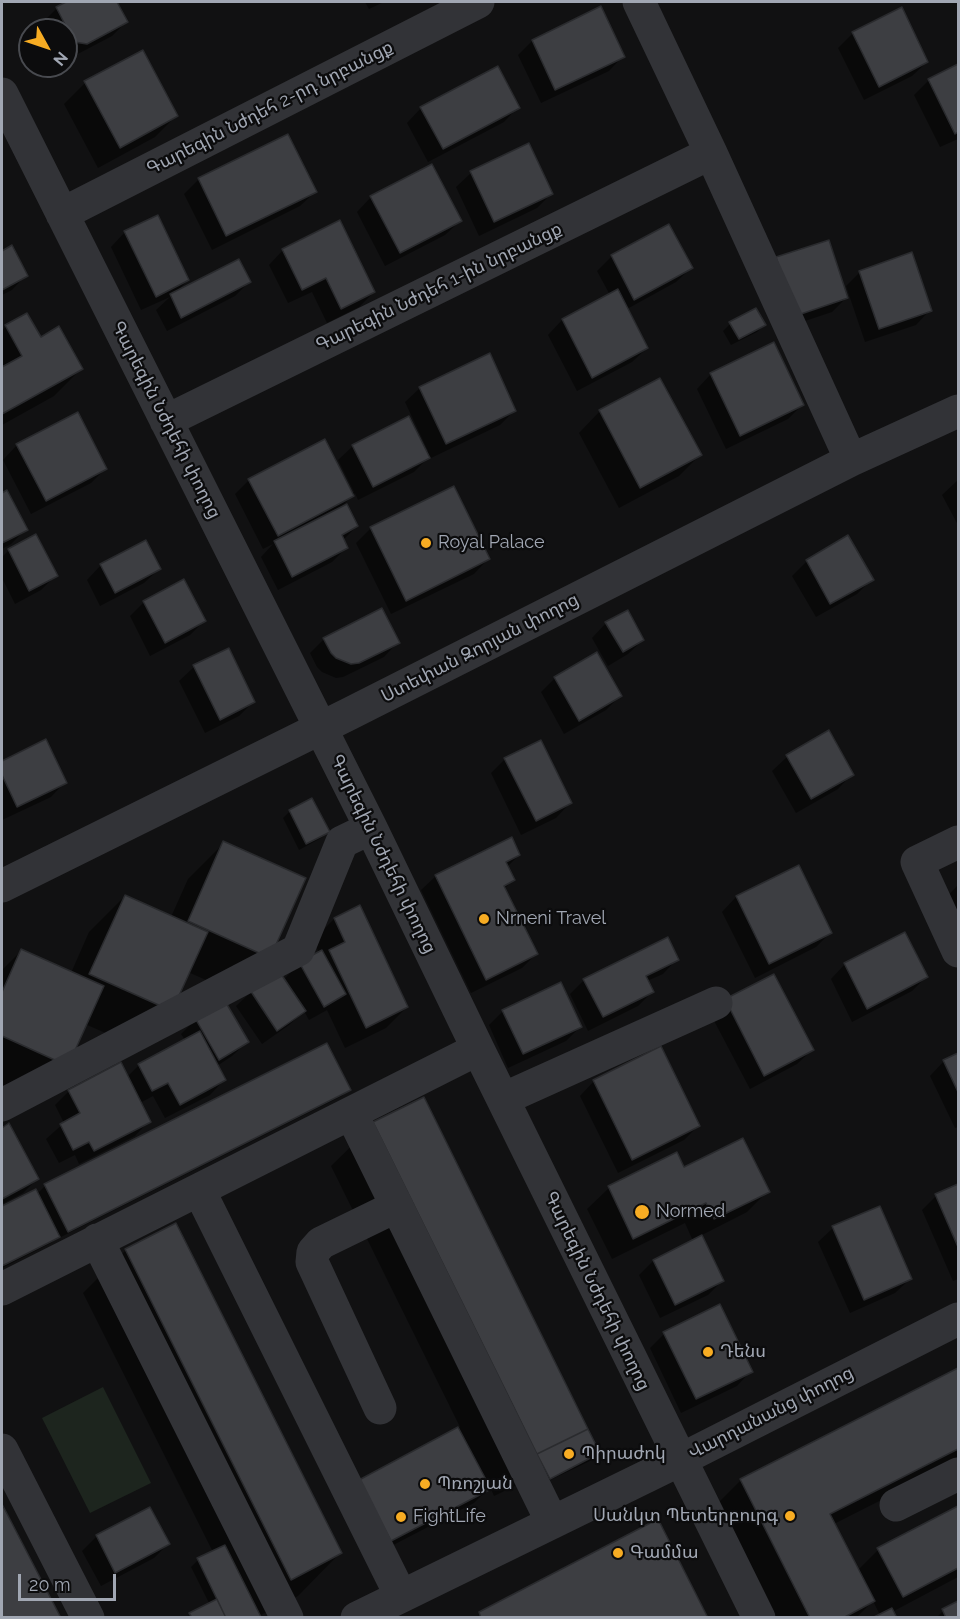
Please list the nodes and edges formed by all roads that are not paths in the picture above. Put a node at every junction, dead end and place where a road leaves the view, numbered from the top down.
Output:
1 (478, 2) edge
2 (639, 2) edge
3 (2, 94) edge
4 (711, 153) junction
5 (62, 214) junction
6 (958, 411) edge
7 (166, 421) junction
8 (851, 460) junction
9 (321, 727) junction
10 (371, 828) junction
11 (958, 842) edge
12 (2, 886) edge
13 (958, 951) edge
14 (716, 1002) dead end
15 (478, 1049) junction
16 (503, 1099) junction
17 (2, 1105) edge
18 (351, 1113) junction
19 (199, 1190) junction
20 (397, 1206) junction
21 (98, 1240) junction
22 (2, 1289) edge
23 (958, 1319) edge
24 (380, 1408) dead end
25 (2, 1450) edge
26 (680, 1460) junction
27 (958, 1473) edge
28 (896, 1505) dead end
29 (552, 1522) junction
30 (401, 1596) junction
31 (87, 1617) edge
32 (286, 1617) edge
33 (357, 1617) edge
34 (759, 1617) edge

1 - 5 street, Գարեգին Նժդեհ 2-րդ նրբանցք
2 - 4 street
3 - 5 street, Գարեգին Նժդեհի փողոց
4 - 7 street, Գարեգին Նժդեհ 1-ին նրբանցք
4 - 8 street
5 - 7 street, Գարեգին Նժդեհի փողոց
6 - 8 street, Ստեփան Զորյան փողոց
7 - 9 street, Գարեգին Նժդեհի փողոց
8 - 9 street, Ստեփան Զորյան փողոց
9 - 10 street, Գարեգին Նժդեհի փողոց
9 - 12 street, Ստեփան Զորյան փողոց
10 - 15 street, Գարեգին Նժդեհի փողոց
10 - 17 street
11 - 13 street
14 - 16 street
15 - 16 street, Գարեգին Նժդեհի փողոց
15 - 18 street
16 - 26 street, Գարեգին Նժդեհի փողոց
18 - 19 street
18 - 20 street
19 - 21 street
19 - 30 street
20 - 24 street
20 - 29 street
21 - 22 street
21 - 32 street
23 - 26 street, Վարդանանց փողոց
25 - 31 street
26 - 29 street, Վարդանանց փողոց
26 - 34 street, Գարեգին Նժդեհի փողոց
27 - 28 street
29 - 30 street, Վարդանանց փողոց
30 - 33 street, Վարդանանց փողոց

